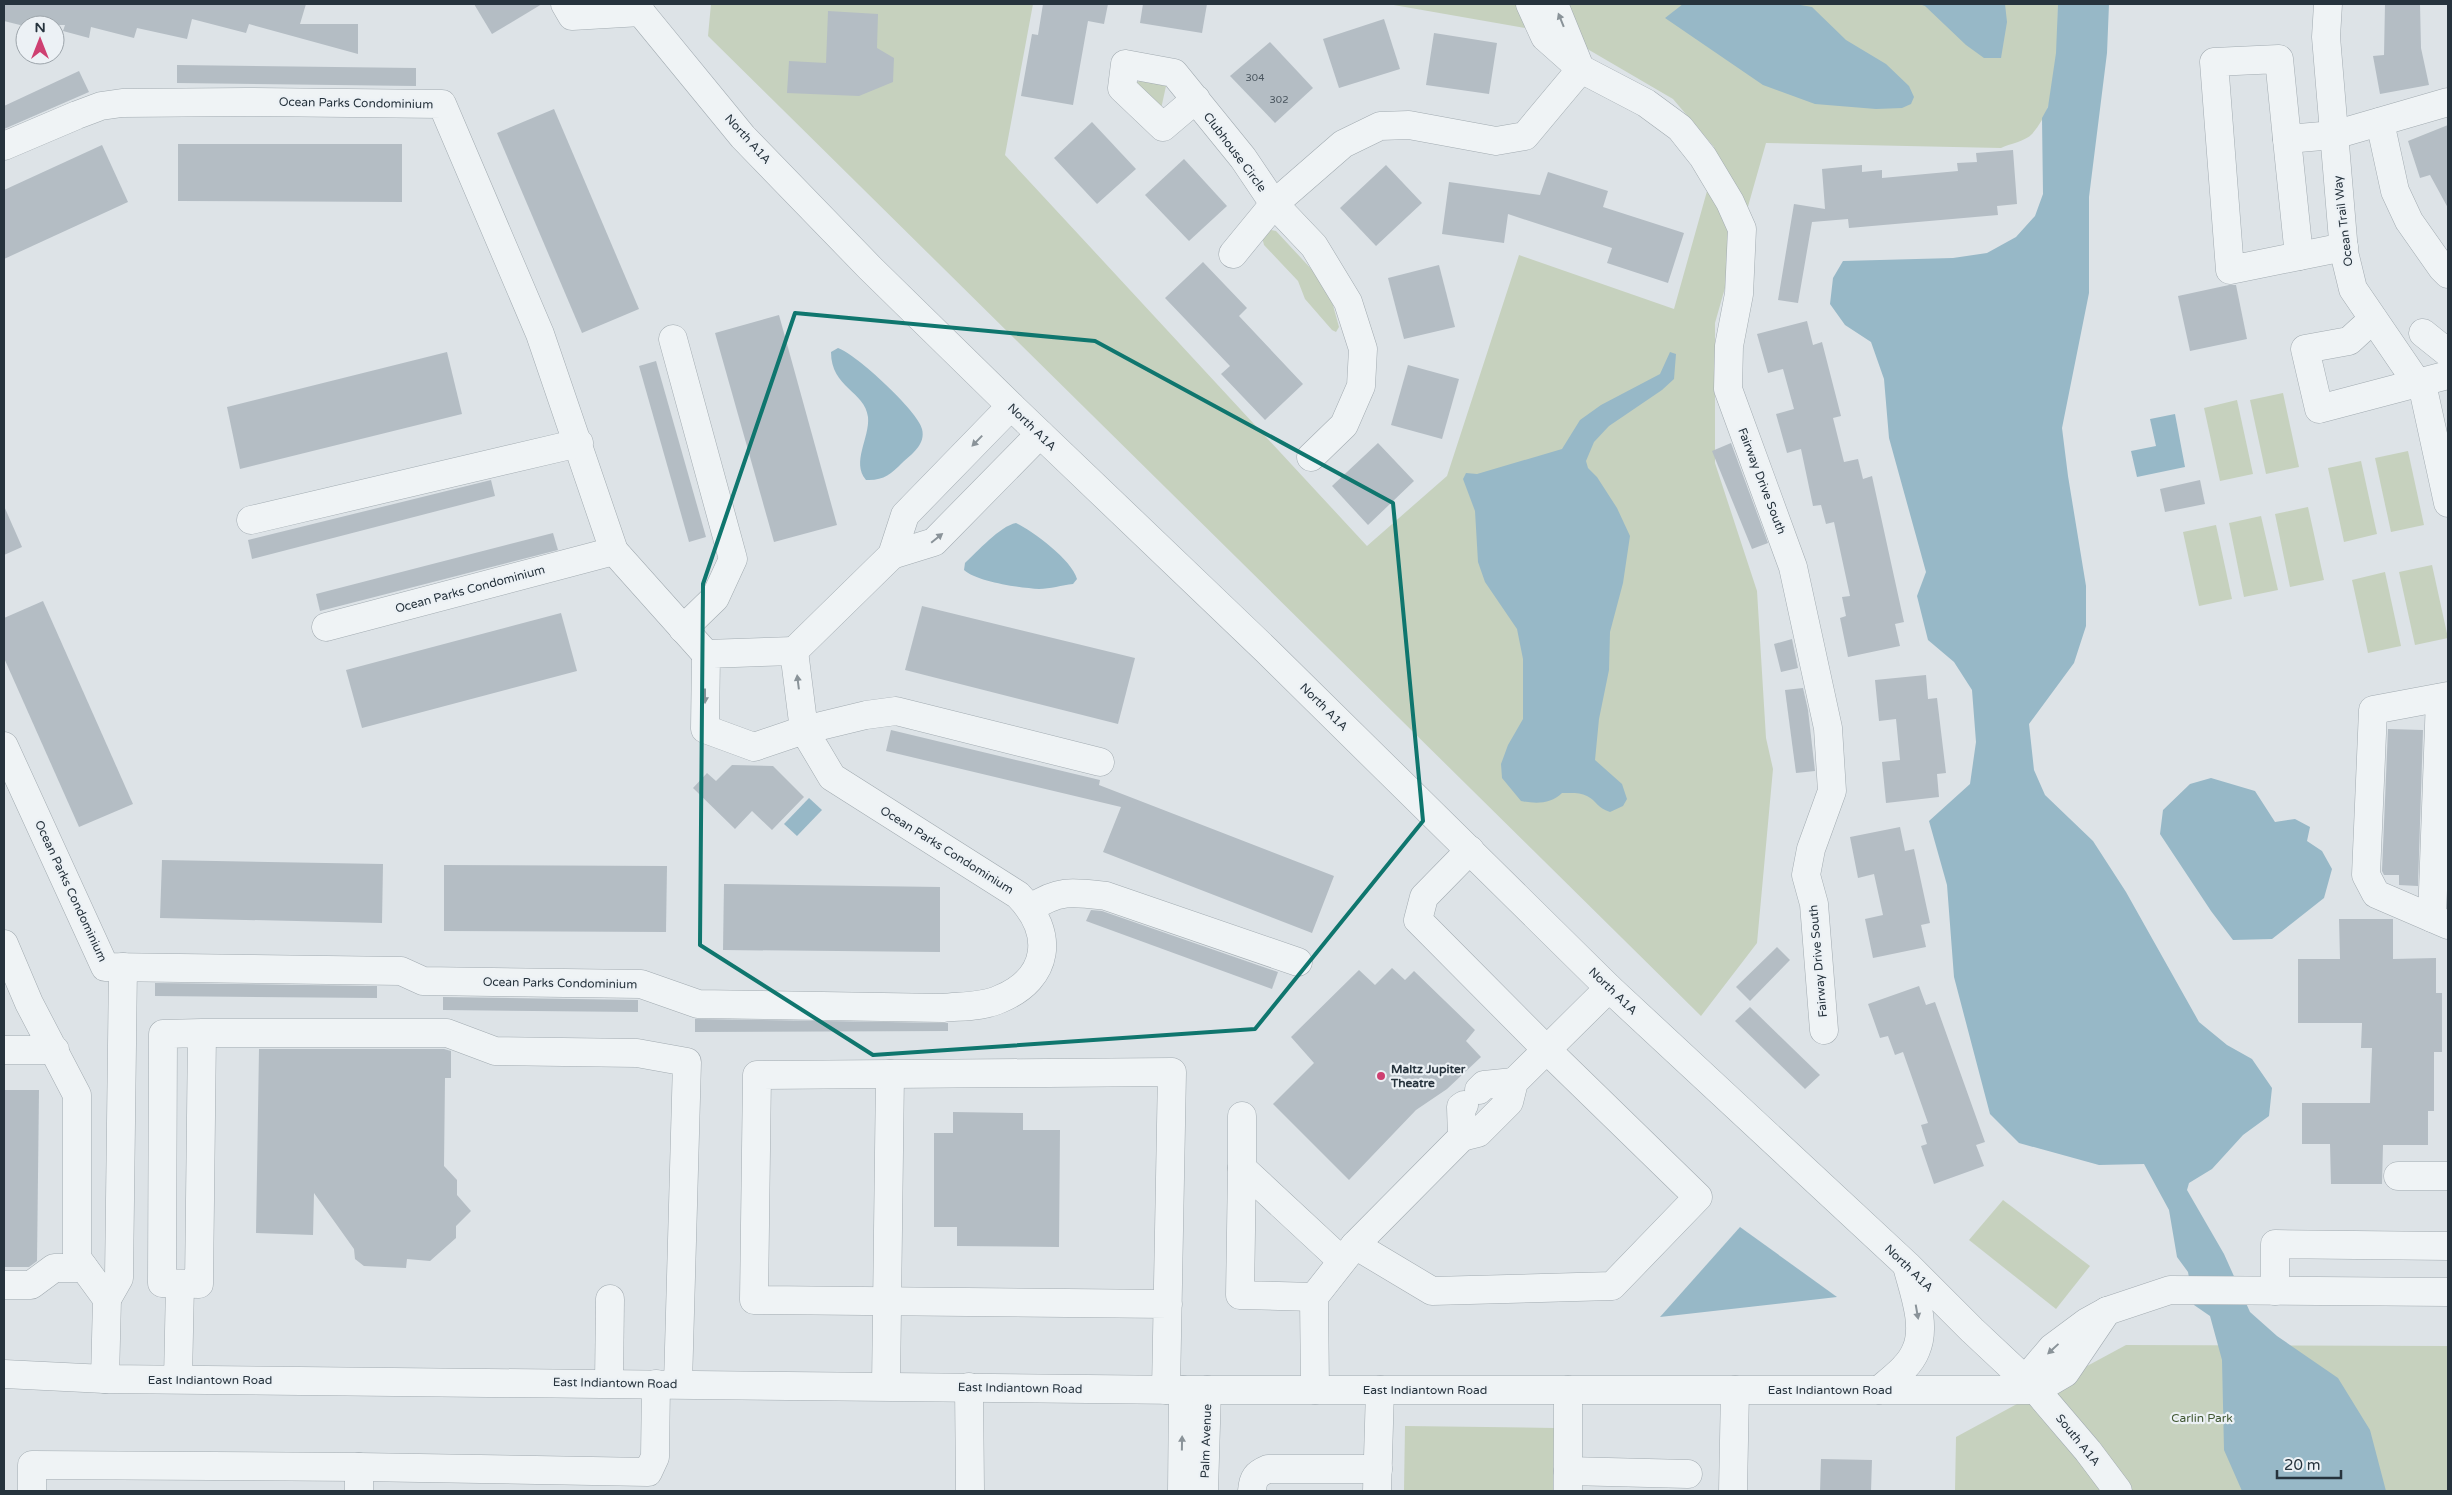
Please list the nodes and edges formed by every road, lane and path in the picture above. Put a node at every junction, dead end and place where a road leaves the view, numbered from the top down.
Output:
1 (565, 4) edge
2 (1530, 4) edge
3 (1554, 4) edge
4 (2328, 4) edge
5 (638, 8) edge
6 (1581, 69) junction
7 (1196, 99) dead end
8 (2448, 102) edge
9 (2380, 122) junction
10 (2334, 136) junction
11 (2287, 139) junction
12 (4, 146) edge
13 (1274, 204) junction
14 (2344, 247) junction
15 (1233, 254) dead end
16 (2299, 256) junction
17 (2448, 274) edge
18 (2373, 319) junction
19 (2423, 332) dead end
20 (673, 339) dead end
21 (2448, 353) edge
22 (2448, 375) edge
23 (2417, 383) junction
24 (1011, 406) junction
25 (1040, 434) junction
26 (579, 443) junction
27 (1311, 457) dead end
28 (2448, 496) edge
29 (251, 520) dead end
30 (614, 551) junction
31 (892, 554) junction
32 (326, 627) dead end
33 (683, 629) junction
34 (794, 651) junction
35 (706, 654) junction
36 (2444, 697) edge
37 (804, 730) junction
38 (4, 746) edge
39 (1100, 762) dead end
40 (1470, 850) junction
41 (1031, 908) junction
42 (2440, 922) edge
43 (4, 944) edge
44 (1298, 962) dead end
45 (123, 967) junction
46 (1609, 988) junction
47 (1824, 1030) dead end
48 (202, 1033) junction
49 (4, 1050) edge
50 (54, 1050) junction
51 (1546, 1050) junction
52 (890, 1074) junction
53 (1514, 1082) junction
54 (1242, 1116) dead end
55 (1462, 1137) junction
56 (1242, 1168) junction
57 (2398, 1176) dead end
58 (2448, 1176) edge
59 (2448, 1246) edge
60 (1348, 1252) junction
61 (1907, 1265) junction
62 (84, 1268) junction
63 (4, 1284) edge
64 (180, 1284) junction
65 (2275, 1291) junction
66 (2448, 1292) edge
67 (1314, 1297) junction
68 (107, 1299) junction
69 (610, 1299) dead end
70 (887, 1301) junction
71 (1168, 1304) junction
72 (4, 1374) edge
73 (105, 1379) junction
74 (178, 1379) junction
75 (609, 1383) junction
76 (667, 1384) junction
77 (886, 1386) junction
78 (969, 1387) junction
79 (1185, 1390) junction
80 (1315, 1390) junction
81 (1380, 1390) junction
82 (1568, 1390) junction
83 (1735, 1390) junction
84 (1879, 1390) junction
85 (2036, 1390) junction
86 (1688, 1474) dead end
87 (359, 1479) edge
88 (1378, 1480) edge
89 (1568, 1481) edge
90 (647, 1482) edge
91 (32, 1491) edge
92 (970, 1491) edge
93 (1182, 1491) edge
94 (1204, 1491) edge
95 (1252, 1491) edge
96 (1733, 1491) edge
97 (2118, 1491) edge

1 - 5 street
2 - 6 street, Fairway Drive South
6 -> 3 street
4 - 10 street, Ocean Trail Way
5 - 24 street, North A1A
6 - 13 street, Clubhouse Circle
6 - 47 street, Fairway Drive South
7 - 13 street, Clubhouse Circle
8 - 9 street
9 - 10 street
9 - 17 street
10 - 11 street
10 - 14 street, Ocean Trail Way
11 - 16 street
11 - 16 street
12 - 26 street, Ocean Parks Condominium
13 - 15 street, Clubhouse Circle
13 - 27 street, Clubhouse Circle
14 - 16 street
14 - 18 street, Ocean Trail Way
18 - 23 street, Ocean Trail Way
18 - 23 street
19 - 21 street
20 - 33 street
22 - 23 street
23 - 28 street, Ocean Trail Way
24 - 25 street, North A1A
24 -> 31 street
31 -> 25 street
25 - 40 street, North A1A
26 - 29 street
26 - 30 street, Ocean Parks Condominium
30 - 32 street, Ocean Parks Condominium
30 - 33 street, Ocean Parks Condominium
31 - 34 street
33 - 35 street, Ocean Parks Condominium
34 - 35 street
37 -> 34 street, Ocean Parks Condominium
35 -> 37 street
36 - 42 street
36 - 42 street
37 - 39 street
37 - 41 street, Ocean Parks Condominium
38 - 45 street, Ocean Parks Condominium
40 - 46 street, North A1A
40 - 51 street
41 - 44 street
41 - 45 street, Ocean Parks Condominium
43 - 50 street
45 - 68 street
46 - 51 street
46 - 61 street, North A1A
48 - 64 street
48 - 64 street
48 - 76 street
49 - 50 street
50 - 62 street
51 - 53 street
51 - 60 street
52 - 70 street
52 - 70 street
52 - 71 street
53 - 55 street
53 - 55 street
54 - 56 street
55 - 60 street
56 - 60 street
56 - 67 street
57 - 58 street
59 - 65 street
60 - 67 street
61 -> 84 street
61 - 85 street, North A1A
62 - 63 street
62 - 68 street
64 - 74 street
65 - 66 street
65 - 85 street
67 - 80 street
68 - 73 street
69 - 75 street
70 - 71 street
70 - 77 street
71 - 79 street
72 - 73 street, East Indiantown Road
73 - 74 street, East Indiantown Road
74 - 75 street, East Indiantown Road
75 - 76 street, East Indiantown Road
76 - 77 street, East Indiantown Road
76 - 90 street
77 - 78 street, East Indiantown Road
78 - 79 street, East Indiantown Road
78 - 92 street
79 - 80 street, East Indiantown Road
93 -> 79 street, Palm Avenue
79 - 94 street, Palm Avenue
80 - 81 street, East Indiantown Road
81 - 82 street, East Indiantown Road
81 - 88 street
82 - 83 street, East Indiantown Road
82 - 89 street
83 - 84 street, East Indiantown Road
83 - 96 street
84 - 85 street, East Indiantown Road
85 - 97 street, South A1A
86 - 89 street
87 - 90 street
87 - 91 street
88 - 95 street

